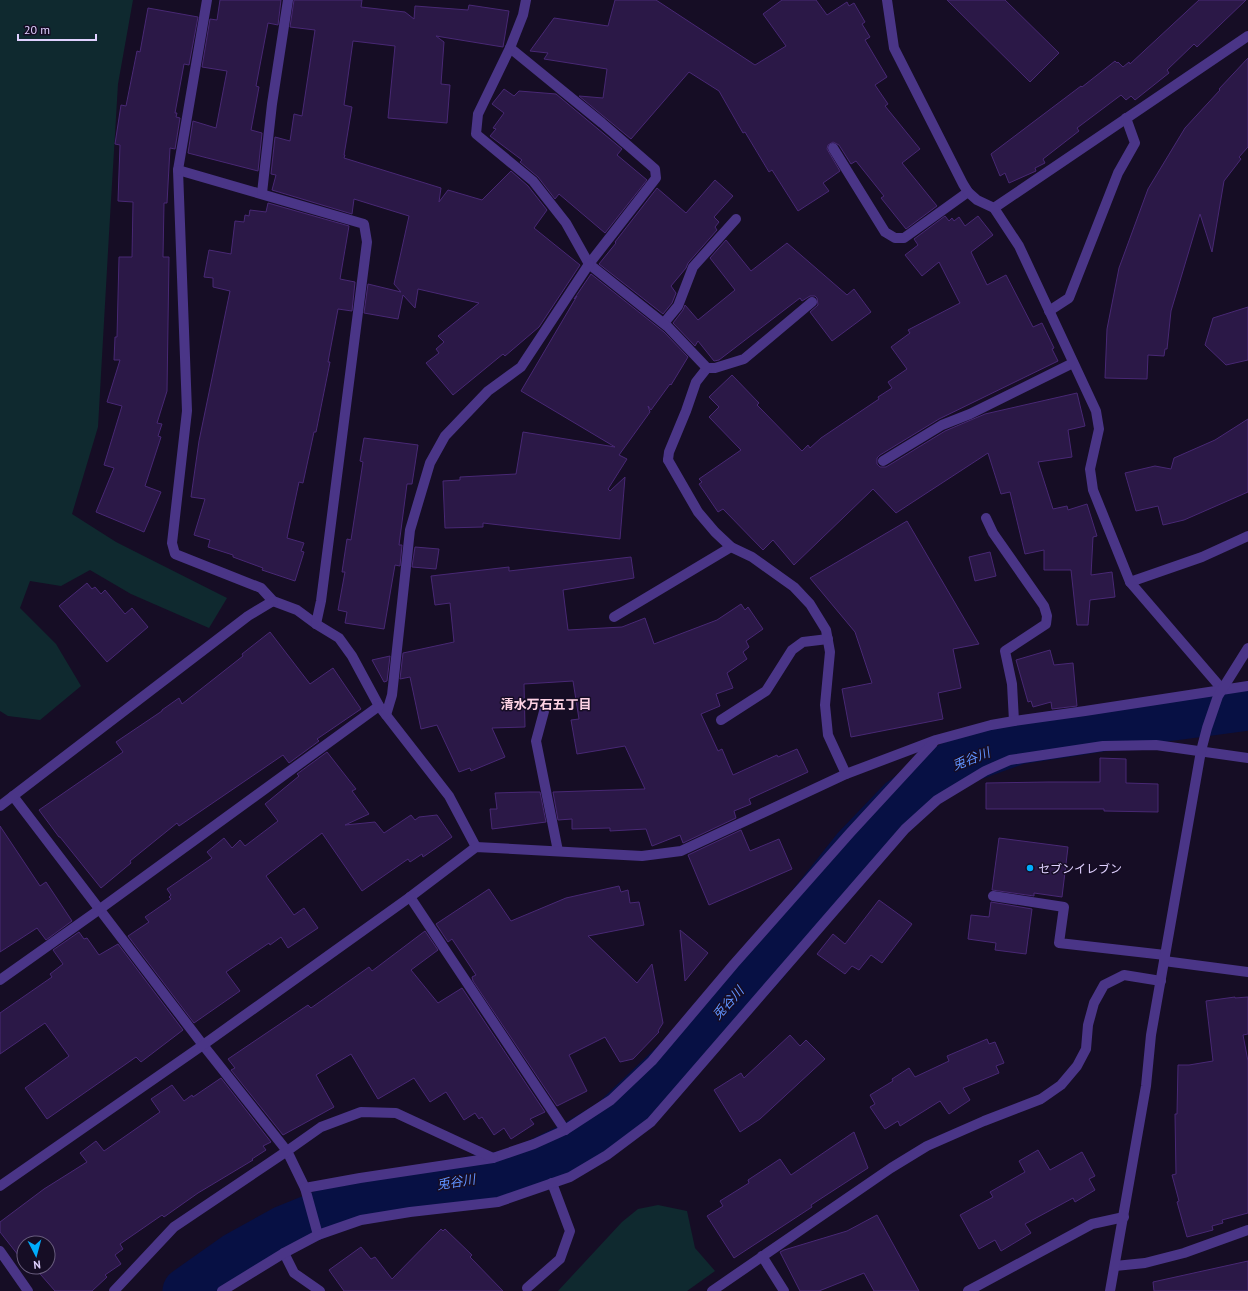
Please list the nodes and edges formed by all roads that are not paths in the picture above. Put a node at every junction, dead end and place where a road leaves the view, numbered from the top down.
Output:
1 (207, 0) edge
2 (288, 0) edge
3 (526, 0) edge
4 (887, 0) edge
5 (1248, 36) edge
6 (510, 48) junction
7 (1126, 118) junction
8 (833, 148) dead end
9 (178, 170) junction
10 (968, 192) junction
11 (262, 193) junction
12 (994, 208) junction
13 (736, 219) dead end
14 (589, 264) junction
15 (812, 302) dead end
16 (1049, 311) junction
17 (664, 323) junction
18 (1073, 362) junction
19 (707, 368) junction
20 (883, 461) dead end
21 (986, 518) dead end
22 (1248, 536) edge
23 (731, 547) junction
24 (1130, 582) junction
25 (273, 601) junction
26 (614, 617) dead end
27 (316, 624) junction
28 (828, 639) junction
29 (1248, 648) edge
30 (1248, 686) edge
31 (1220, 693) junction
32 (546, 704) dead end
33 (379, 706) junction
34 (386, 715) junction
35 (721, 720) dead end
36 (1014, 721) junction
37 (936, 740) junction
38 (1201, 751) junction
39 (1248, 758) edge
40 (846, 774) junction
41 (13, 796) junction
42 (0, 806) edge
43 (476, 847) junction
44 (558, 851) junction
45 (993, 896) dead end
46 (410, 897) junction
47 (100, 909) junction
48 (1165, 958) junction
49 (1248, 972) edge
50 (0, 980) edge
51 (1161, 981) junction
52 (203, 1044) junction
53 (565, 1130) junction
54 (287, 1151) junction
55 (493, 1158) junction
56 (552, 1183) junction
57 (0, 1186) edge
58 (305, 1188) junction
59 (1124, 1217) junction
60 (316, 1230) junction
61 (1248, 1230) edge
62 (0, 1251) edge
63 (284, 1253) junction
64 (762, 1256) junction
65 (1115, 1266) junction
66 (527, 1288) dead end
67 (28, 1291) edge
68 (114, 1291) edge
69 (222, 1291) edge
70 (320, 1291) edge
71 (712, 1291) edge
72 (784, 1291) edge
73 (968, 1291) edge
74 (1110, 1291) edge

1 - 9 street
2 - 11 street
3 - 6 street
4 - 10 street
5 - 7 street
6 - 14 street
6 - 14 street
7 - 12 street
7 - 16 street
8 - 10 street
9 - 11 street
9 - 25 street
10 - 12 street
11 - 27 street
12 - 16 street
13 - 17 street
14 - 17 street
14 - 34 street
15 - 19 street
16 - 18 street
17 - 19 street
18 - 20 street
18 - 24 street
19 - 23 street
21 - 36 street
22 - 24 street
23 - 26 street
23 - 28 street
24 - 31 street
25 - 27 street
25 - 41 street
27 - 33 street
28 - 35 street
28 - 40 street
29 - 31 street
30 - 31 street
31 - 36 street
31 - 38 street
32 - 44 street
33 - 34 street
33 - 47 street
34 - 43 street
36 - 37 street
37 - 40 street
37 - 53 street
38 - 39 street
38 - 48 street
38 - 56 street
40 - 44 street
41 - 42 street
41 - 47 street
43 - 44 street
43 - 46 street
45 - 48 street
46 - 52 street
46 - 53 street
47 - 50 street
47 - 52 street
48 - 49 street
48 - 51 street
51 - 59 street
51 - 64 street
52 - 54 street
52 - 57 street
53 - 55 street
54 - 55 street
54 - 58 street
54 - 68 street
55 - 58 street
56 - 60 street
56 - 66 street
58 - 60 street
59 - 65 street
59 - 73 street
60 - 63 street
61 - 65 street
62 - 67 street
63 - 69 street
63 - 70 street
64 - 71 street
64 - 72 street
65 - 74 street

